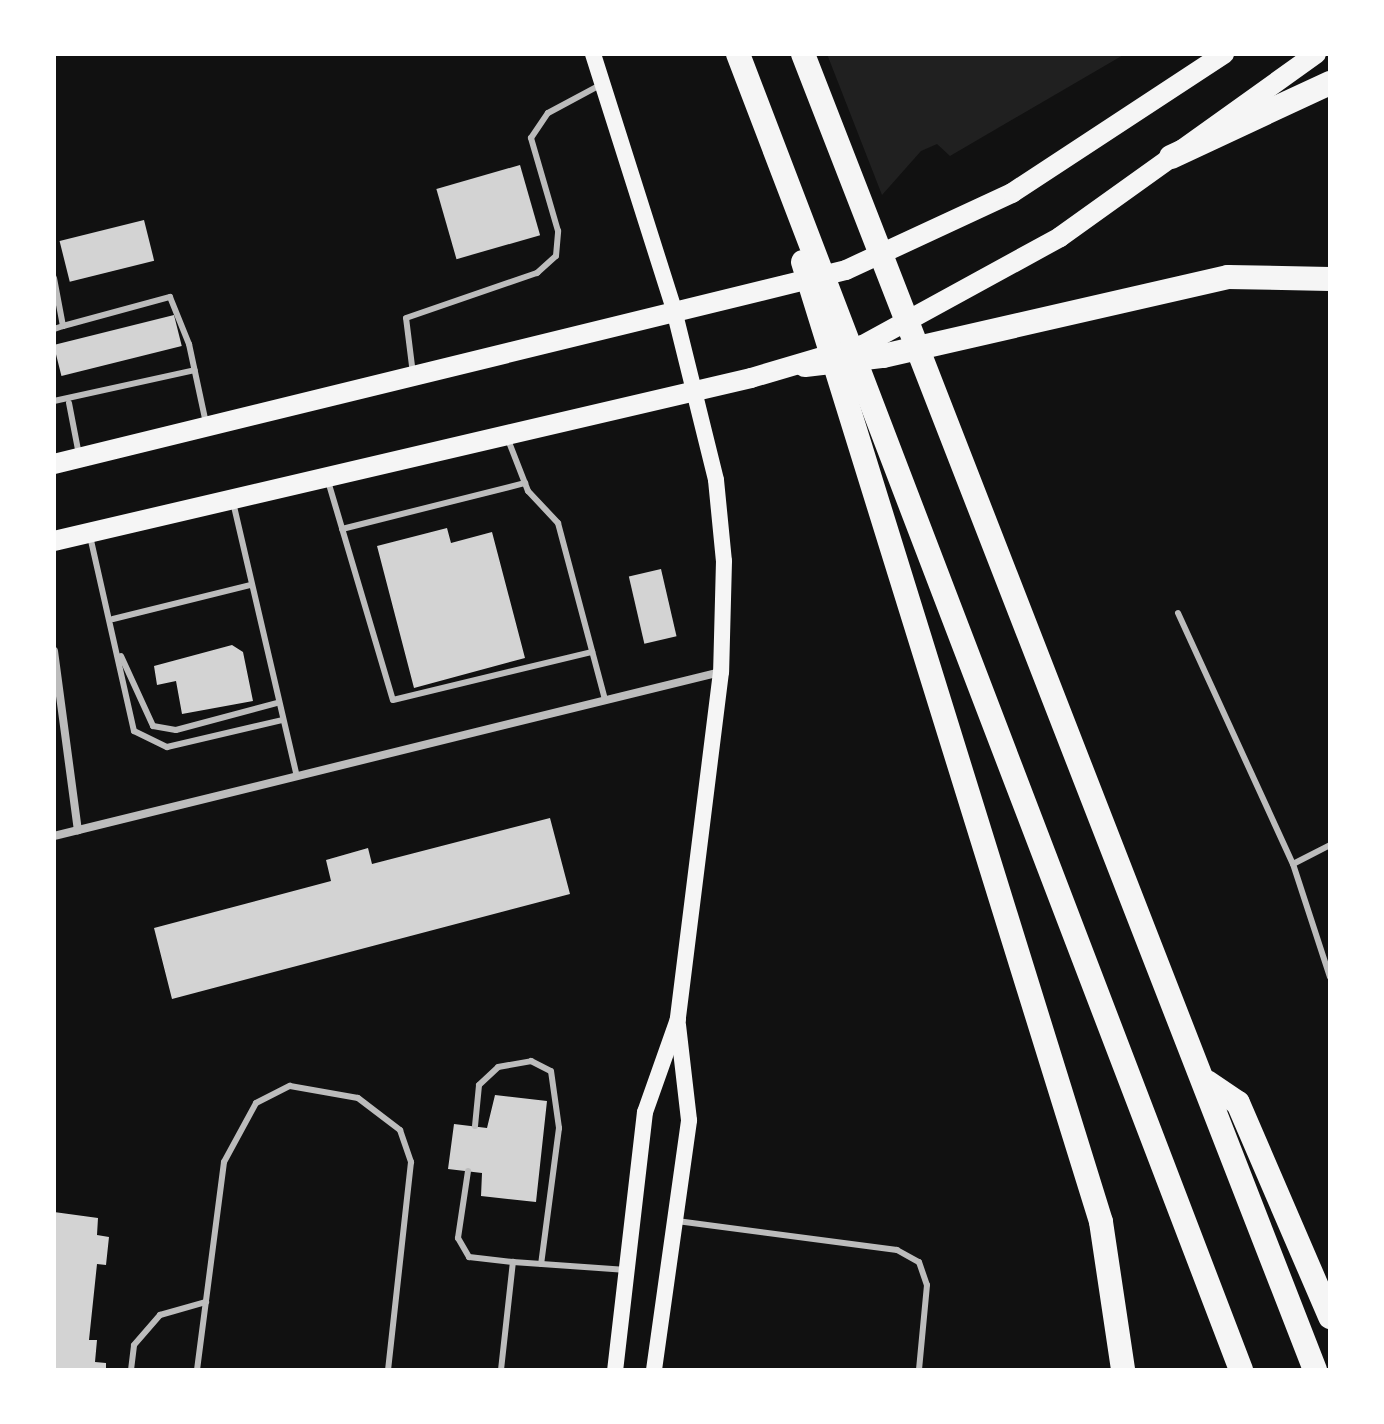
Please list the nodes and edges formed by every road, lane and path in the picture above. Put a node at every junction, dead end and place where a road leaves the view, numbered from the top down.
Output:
1 (593, 54) edge
2 (738, 54) edge
3 (803, 54) edge
4 (1224, 54) edge
5 (1316, 54) edge
6 (603, 83) junction
7 (1330, 83) edge
8 (764, 121) junction
9 (1171, 157) junction
10 (54, 278) edge
11 (1330, 279) edge
12 (674, 310) junction
13 (63, 326) junction
14 (54, 329) edge
15 (805, 365) junction
16 (195, 370) junction
17 (413, 375) junction
18 (694, 389) junction
19 (54, 401) edge
20 (69, 403) junction
21 (206, 426) junction
22 (506, 434) junction
23 (80, 458) junction
24 (54, 464) edge
25 (327, 476) junction
26 (525, 483) junction
27 (232, 499) junction
28 (342, 529) junction
29 (89, 532) junction
30 (54, 541) edge
31 (250, 585) junction
32 (1178, 613) dead end
33 (113, 619) junction
34 (54, 651) edge
35 (592, 652) junction
36 (121, 656) junction
37 (721, 672) junction
38 (605, 700) junction
39 (277, 703) junction
40 (282, 720) junction
41 (297, 776) junction
42 (78, 830) junction
43 (54, 836) edge
44 (1330, 845) edge
45 (1293, 864) junction
46 (1330, 977) edge
47 (678, 1019) junction
48 (1207, 1082) junction
49 (475, 1126) dead end
50 (468, 1171) dead end
51 (674, 1221) junction
52 (513, 1262) junction
53 (541, 1264) junction
54 (627, 1270) junction
55 (206, 1302) junction
56 (1330, 1317) edge
57 (131, 1370) edge
58 (197, 1370) edge
59 (388, 1370) edge
60 (501, 1370) edge
61 (615, 1370) edge
62 (654, 1370) edge
63 (919, 1370) edge
64 (1123, 1370) edge
65 (1241, 1370) edge
66 (1315, 1370) edge

1 - 6 main road
2 - 8 highway
3 - 48 highway
4 - 12 main road
5 - 9 main road
6 - 12 main road
6 - 17 lane
7 - 9 highway
8 - 64 highway
8 - 65 highway
9 - 15 main road
10 - 13 lane
11 - 15 highway
12 - 17 main road
12 - 18 main road
13 - 14 lane
13 - 16 lane
15 - 18 main road
16 - 20 lane
16 - 21 lane
17 - 21 main road
18 - 22 main road
18 - 37 main road
19 - 20 lane
20 - 23 lane
21 - 23 main road
22 - 25 main road
22 - 26 lane
23 - 24 main road
25 - 27 main road
25 - 28 lane
26 - 28 lane
26 - 35 lane
27 - 29 main road
27 - 31 lane
28 - 35 lane
29 - 30 main road
29 - 33 lane
31 - 33 lane
31 - 39 lane
32 - 45 lane
33 - 36 lane
34 - 42 street
35 - 38 lane
36 - 39 lane
36 - 40 lane
37 - 38 street
37 - 47 main road
38 - 41 street
39 - 40 lane
40 - 41 lane
41 - 42 street
42 - 43 street
44 - 45 lane
45 - 46 lane
47 - 51 main road
47 - 54 main road
48 - 56 highway
48 - 66 highway
49 - 53 lane
50 - 52 lane
51 - 62 main road
51 - 63 lane
52 - 53 lane
52 - 60 lane
53 - 54 lane
54 - 61 main road
55 - 57 lane
55 - 58 lane
55 - 59 lane

